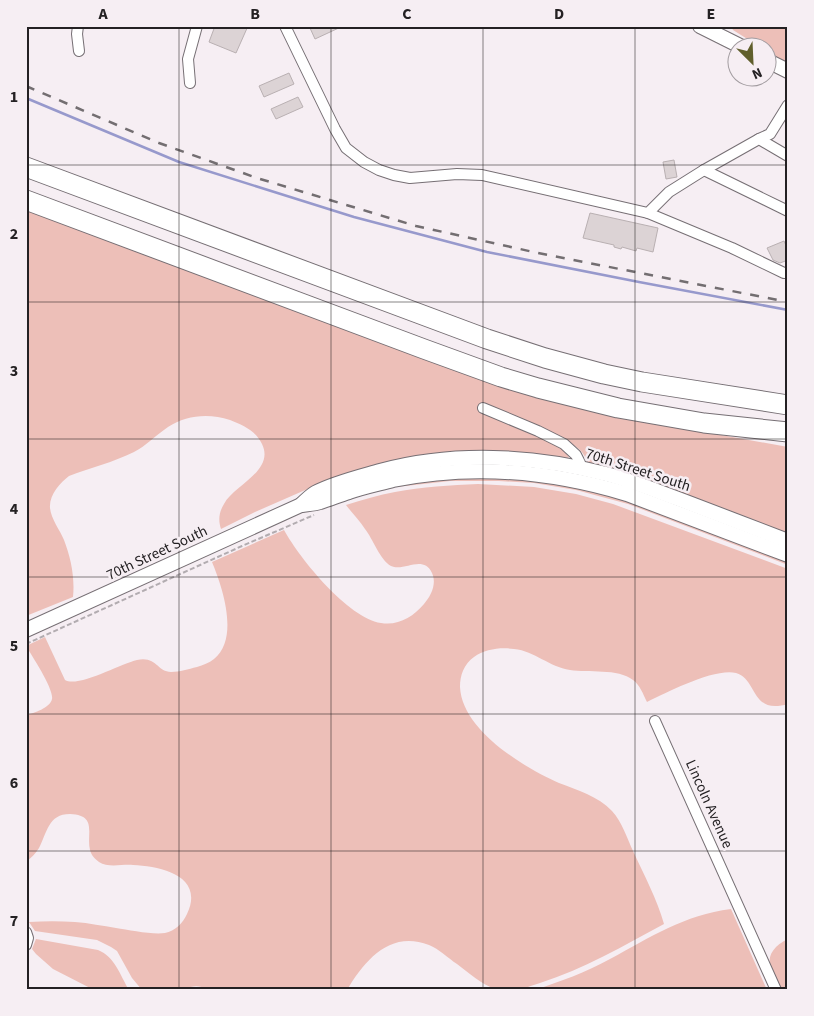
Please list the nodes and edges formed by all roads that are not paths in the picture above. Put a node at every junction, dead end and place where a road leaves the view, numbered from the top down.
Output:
1 (78, 26) edge
2 (197, 26) edge
3 (285, 26) edge
4 (700, 26) edge
5 (726, 39) edge
6 (79, 51) dead end
7 (776, 65) edge
8 (788, 71) edge
9 (190, 82) dead end
10 (788, 105) edge
11 (759, 139) junction
12 (788, 156) edge
13 (26, 168) edge
14 (704, 170) junction
15 (26, 200) edge
16 (788, 211) edge
17 (648, 212) junction
18 (788, 273) edge
19 (642, 382) junction
20 (788, 396) edge
21 (788, 405) edge
22 (483, 408) dead end
23 (704, 423) junction
24 (788, 432) edge
25 (788, 443) edge
26 (579, 467) junction
27 (301, 505) junction
28 (788, 541) edge
29 (788, 555) edge
30 (26, 630) edge
31 (655, 721) dead end
32 (26, 932) edge
33 (26, 945) edge
34 (776, 990) edge

1 - 6 street
2 - 9 street
3 - 17 street
4 - 5 main road
7 - 8 main road
10 - 11 street
11 - 12 street
11 - 14 street
13 - 19 highway
14 - 16 street
14 - 17 street
15 - 23 highway
17 - 18 street
19 - 20 highway
19 - 21 highway
22 - 26 street
23 - 24 highway
23 - 25 highway
26 - 27 main road, 70th Street South
26 - 28 main road, 70th Street South
27 - 29 main road, 70th Street South
27 - 30 main road, 70th Street South
31 - 34 street, Lincoln Avenue
32 - 33 street

